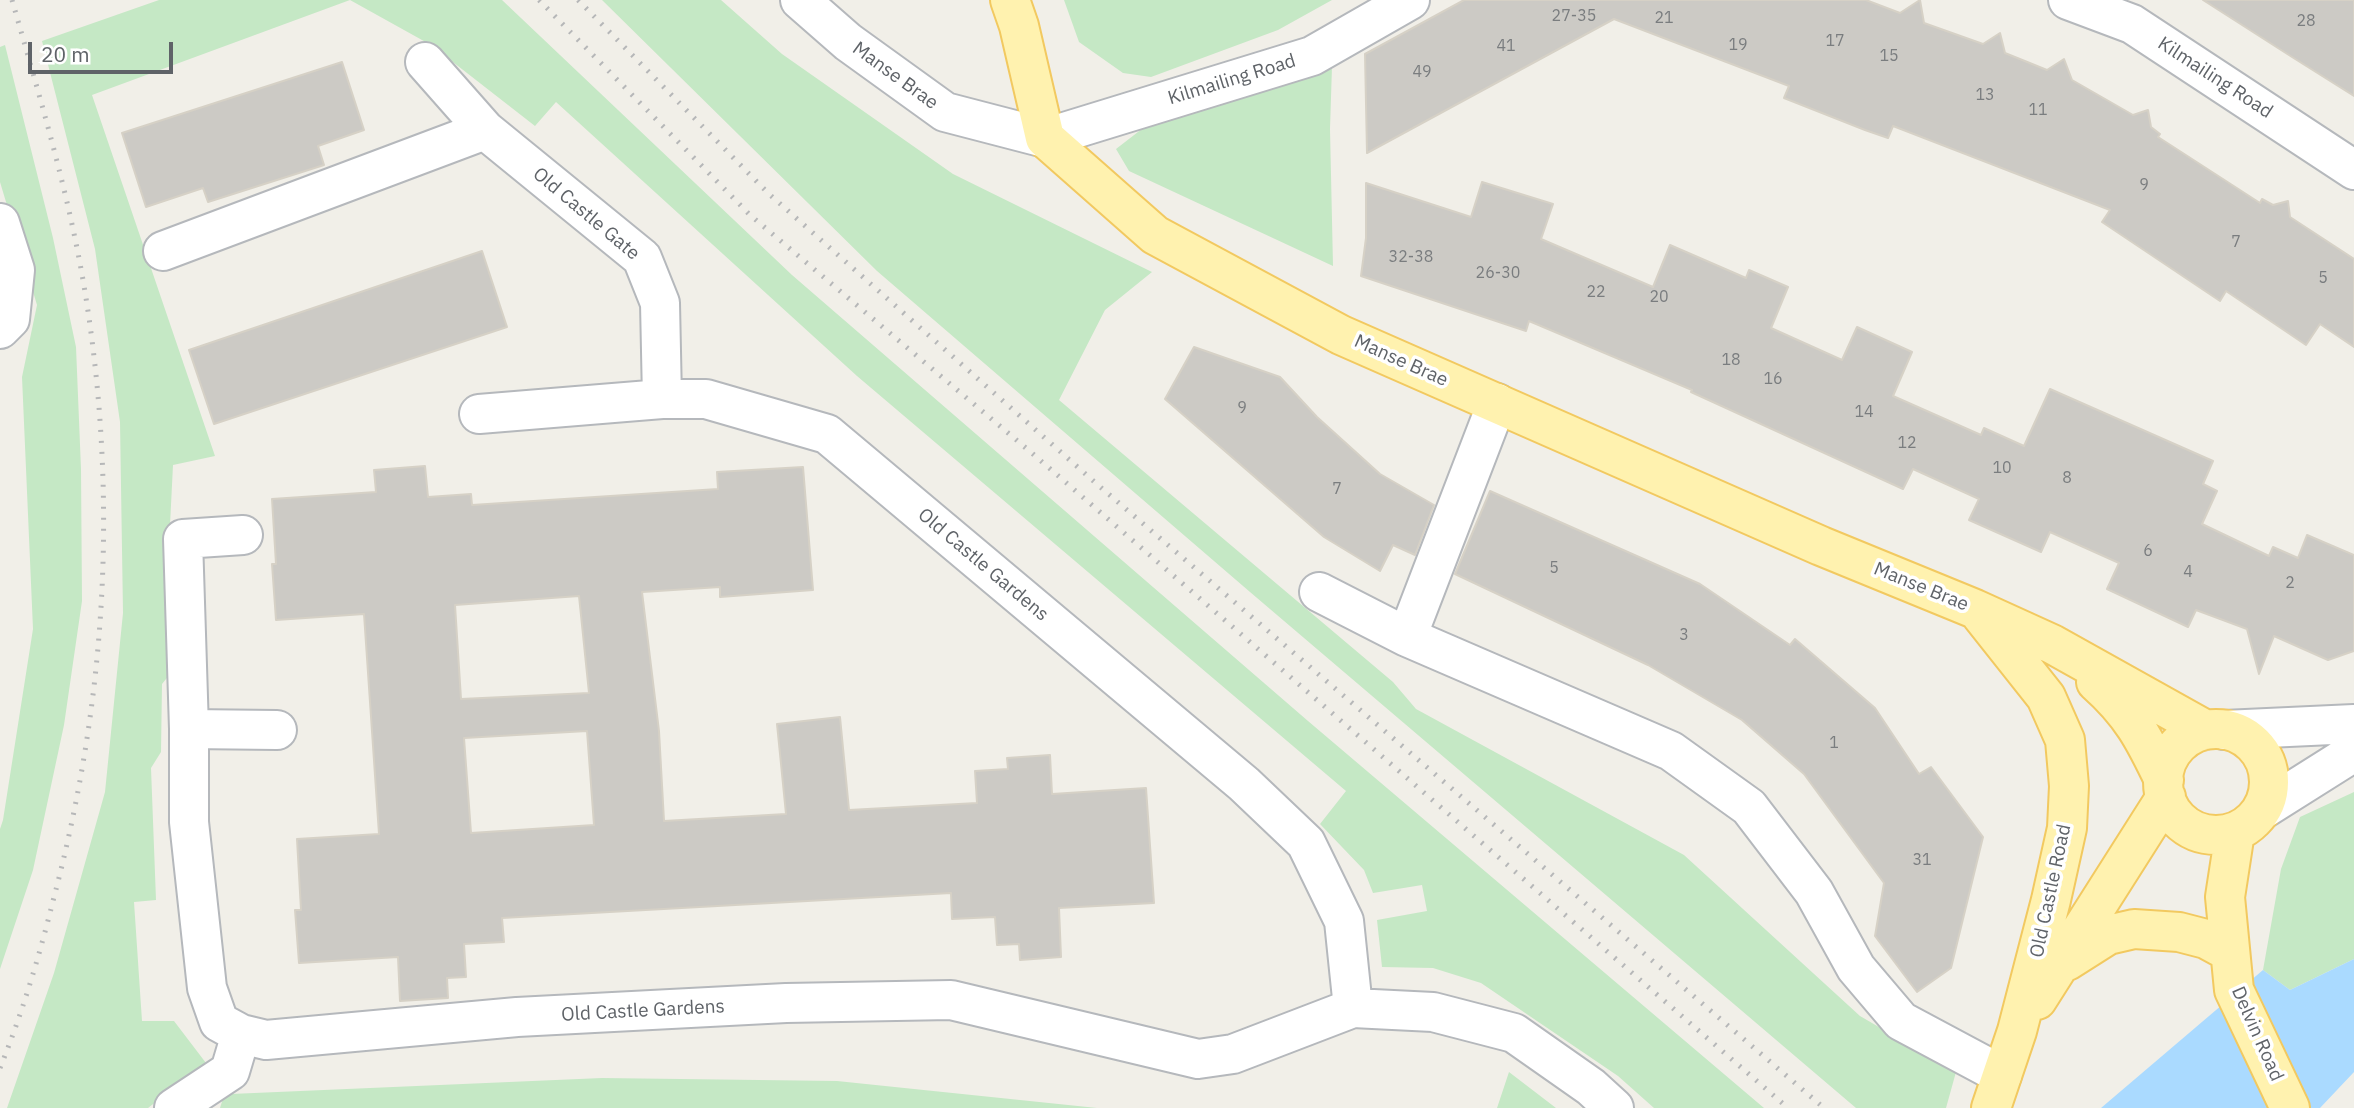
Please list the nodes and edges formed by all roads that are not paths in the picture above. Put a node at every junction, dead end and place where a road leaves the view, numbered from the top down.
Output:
1 (800, 0) edge
2 (1010, 0) edge
3 (1410, 0) edge
4 (2068, 0) edge
5 (2138, 12) edge
6 (425, 62) dead end
7 (485, 130) junction
8 (1045, 138) junction
9 (2354, 170) edge
10 (0, 223) edge
11 (163, 251) dead end
12 (0, 329) edge
13 (662, 399) junction
14 (1497, 403) junction
15 (479, 414) dead end
16 (243, 535) dead end
17 (1319, 592) dead end
18 (1975, 609) junction
19 (1406, 637) junction
20 (2052, 644) junction
21 (2354, 724) edge
22 (189, 729) junction
23 (277, 730) dead end
24 (2215, 730) junction
25 (2354, 752) edge
26 (2165, 789) junction
27 (2248, 821) junction
28 (2230, 952) junction
29 (2059, 965) junction
30 (1353, 1008) junction
31 (2017, 1031) junction
32 (241, 1034) junction
33 (1997, 1092) edge
34 (174, 1108) edge
35 (1614, 1108) edge
36 (2290, 1108) edge

1 - 8 street, Manse Brae
2 - 8 main road
3 - 8 street, Kilmailing Road
4 - 5 street, Kilmailing Road
5 - 9 street, Kilmailing Road
6 - 7 street, Old Castle Gate
7 - 11 street
7 - 13 street, Old Castle Gate
8 - 14 main road, Manse Brae
10 - 12 street
13 - 15 street, Old Castle Gardens
13 - 30 street, Old Castle Gardens
14 - 18 main road, Manse Brae
14 - 19 street
16 - 22 street
17 - 19 street
18 - 20 main road, Manse Brae
18 - 31 main road, Old Castle Road
19 - 33 street
20 - 24 main road, Manse Brae
20 - 26 main road, Manse Brae
21 - 24 street, Old Castle Road
22 - 23 street
22 - 32 street
24 - 26 main road, Old Castle Road
24 - 27 main road
25 - 27 street
26 - 27 main road
26 - 29 main road, Old Castle Road
27 - 28 main road, Delvin Road
28 - 29 main road, Old Castle Road
28 - 36 main road, Delvin Road
29 - 31 main road, Old Castle Road
30 - 32 street, Old Castle Gardens
30 - 35 street, Old Castle Gardens
31 - 33 main road, Old Castle Road
32 - 34 street

